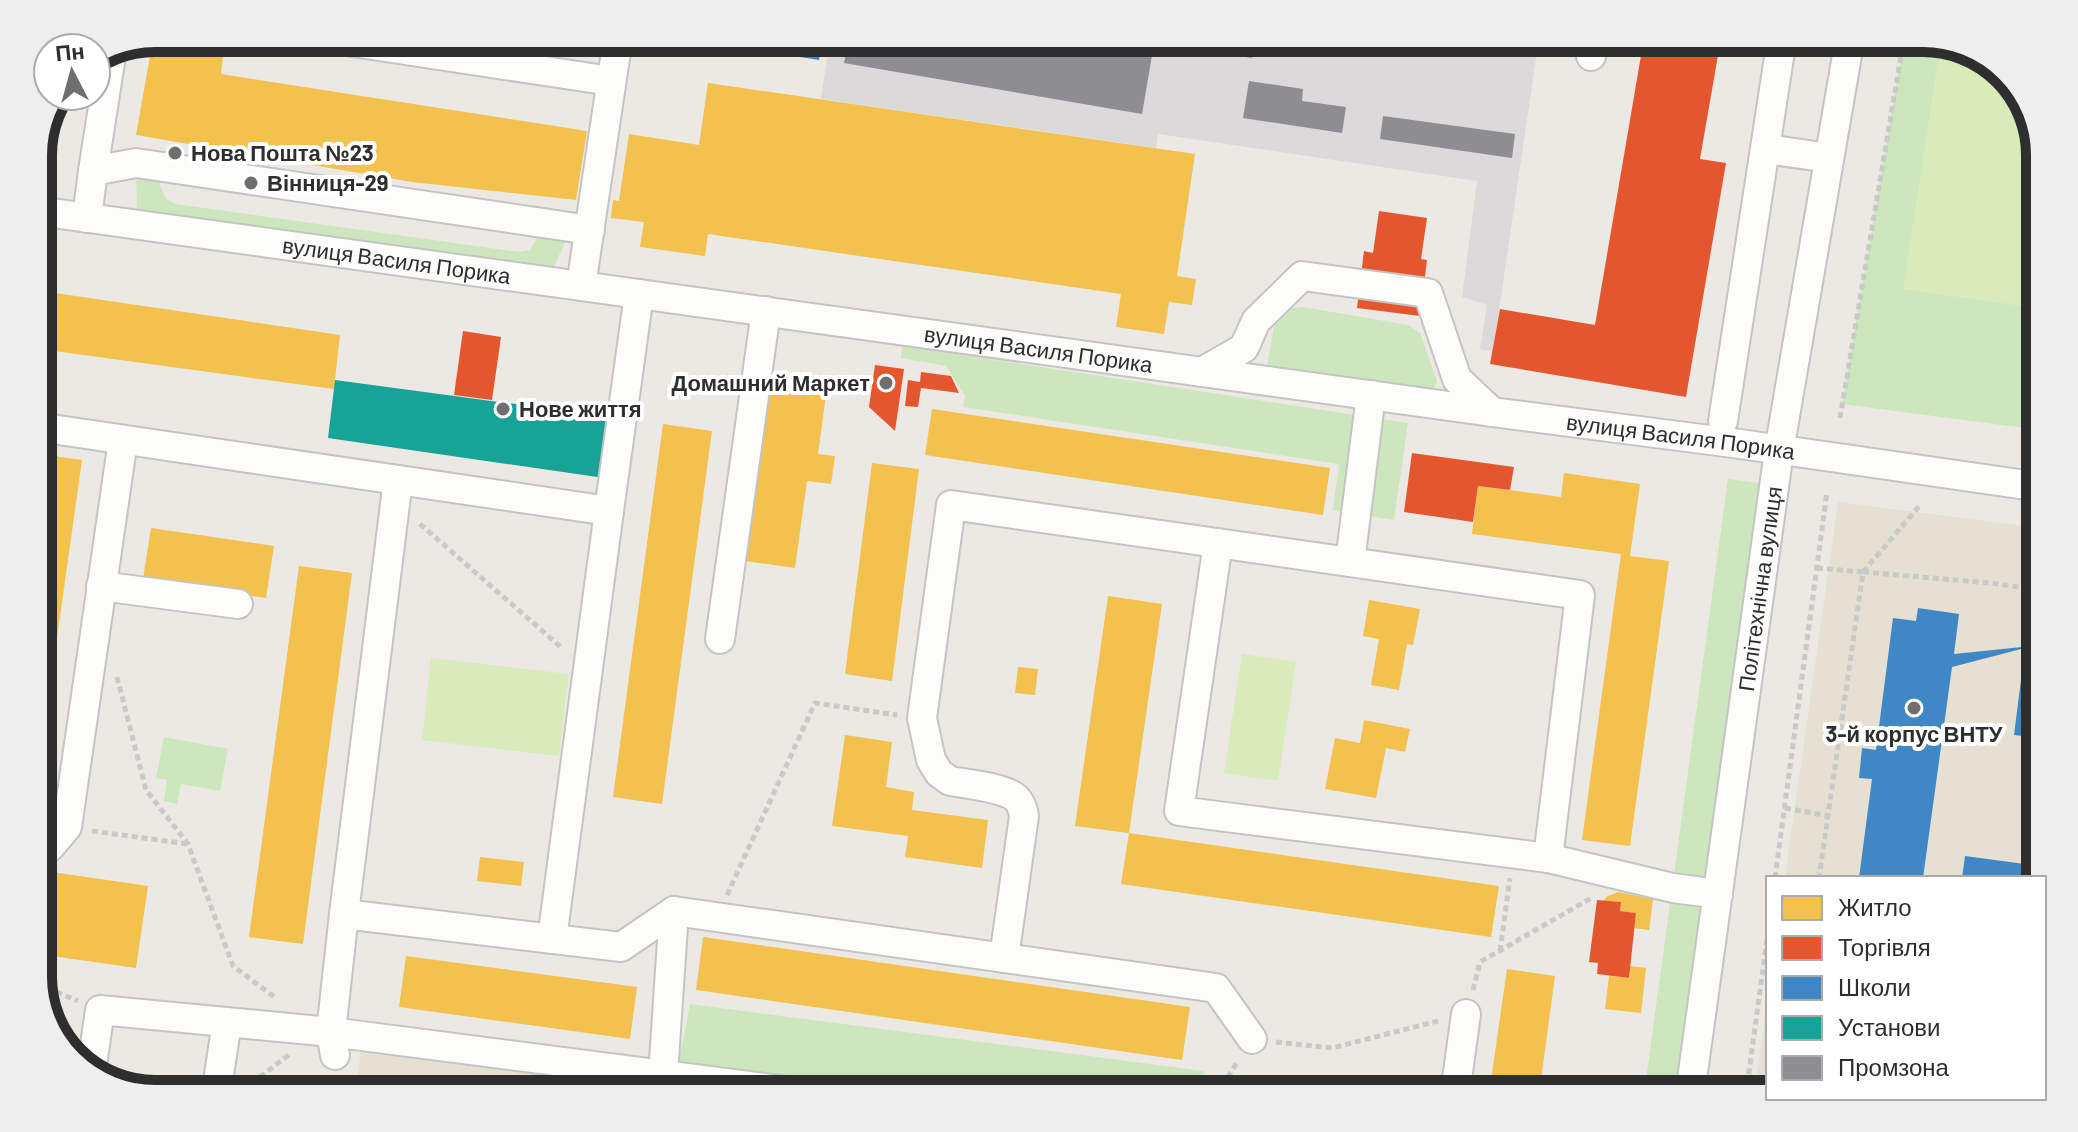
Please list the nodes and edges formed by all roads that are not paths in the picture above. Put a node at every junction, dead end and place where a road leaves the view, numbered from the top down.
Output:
1 (487, 52) edge
2 (616, 52) edge
3 (1780, 52) edge
4 (1848, 52) edge
5 (611, 81) junction
6 (102, 112) edge
7 (1766, 149) junction
8 (1829, 158) junction
9 (93, 171) junction
10 (52, 213) edge
11 (87, 218) junction
12 (590, 230) junction
13 (581, 286) junction
14 (639, 294) junction
15 (766, 311) junction
16 (1202, 372) junction
17 (1371, 395) junction
18 (1492, 412) junction
19 (1723, 421) dead end
20 (52, 429) edge
21 (123, 440) junction
22 (1779, 451) junction
23 (2026, 485) edge
24 (397, 491) junction
25 (609, 511) junction
26 (1218, 543) junction
27 (1350, 562) junction
28 (101, 586) junction
29 (238, 604) dead end
30 (720, 639) dead end
31 (52, 845) edge
32 (1548, 858) junction
33 (1718, 894) junction
34 (674, 911) junction
35 (344, 914) junction
36 (552, 939) junction
37 (1004, 958) junction
38 (1466, 1014) road end
39 (227, 1022) junction
40 (1252, 1039) road end
41 (329, 1040) junction
42 (93, 1059) edge
43 (218, 1080) edge
44 (636, 1080) edge
45 (667, 1080) edge
46 (1457, 1080) edge
47 (1692, 1080) edge

1 - 5 street
2 - 5 street
3 - 7 street
4 - 8 street, Політехнічна вулиця
5 - 12 street
6 - 9 street
7 - 8 street
7 - 19 street
8 - 22 street, Політехнічна вулиця
9 - 11 street
9 - 12 street
10 - 11 street, вулиця Василя Порика
11 - 13 street, вулиця Василя Порика
12 - 13 street
13 - 14 street, вулиця Василя Порика
14 - 15 street, вулиця Василя Порика
14 - 25 street
15 - 16 street, вулиця Василя Порика
15 - 30 street
16 - 17 street, вулиця Василя Порика
16 - 18 street
17 - 18 street, вулиця Василя Порика
17 - 27 street
18 - 22 street, вулиця Василя Порика
20 - 21 street
21 - 24 street
21 - 28 street
22 - 23 street, вулиця Василя Порика
22 - 33 street, Політехнічна вулиця
24 - 25 street
24 - 35 street
25 - 36 street
26 - 27 street
26 - 32 street
26 - 37 street
27 - 32 street
28 - 29 street
28 - 31 street
32 - 33 street
33 - 47 street, Політехнічна вулиця
34 - 36 street
34 - 37 street
34 - 45 street
35 - 36 street
35 - 41 street
37 - 40 street
38 - 46 street
39 - 41 street
39 - 42 street
39 - 43 street
41 - 44 street

